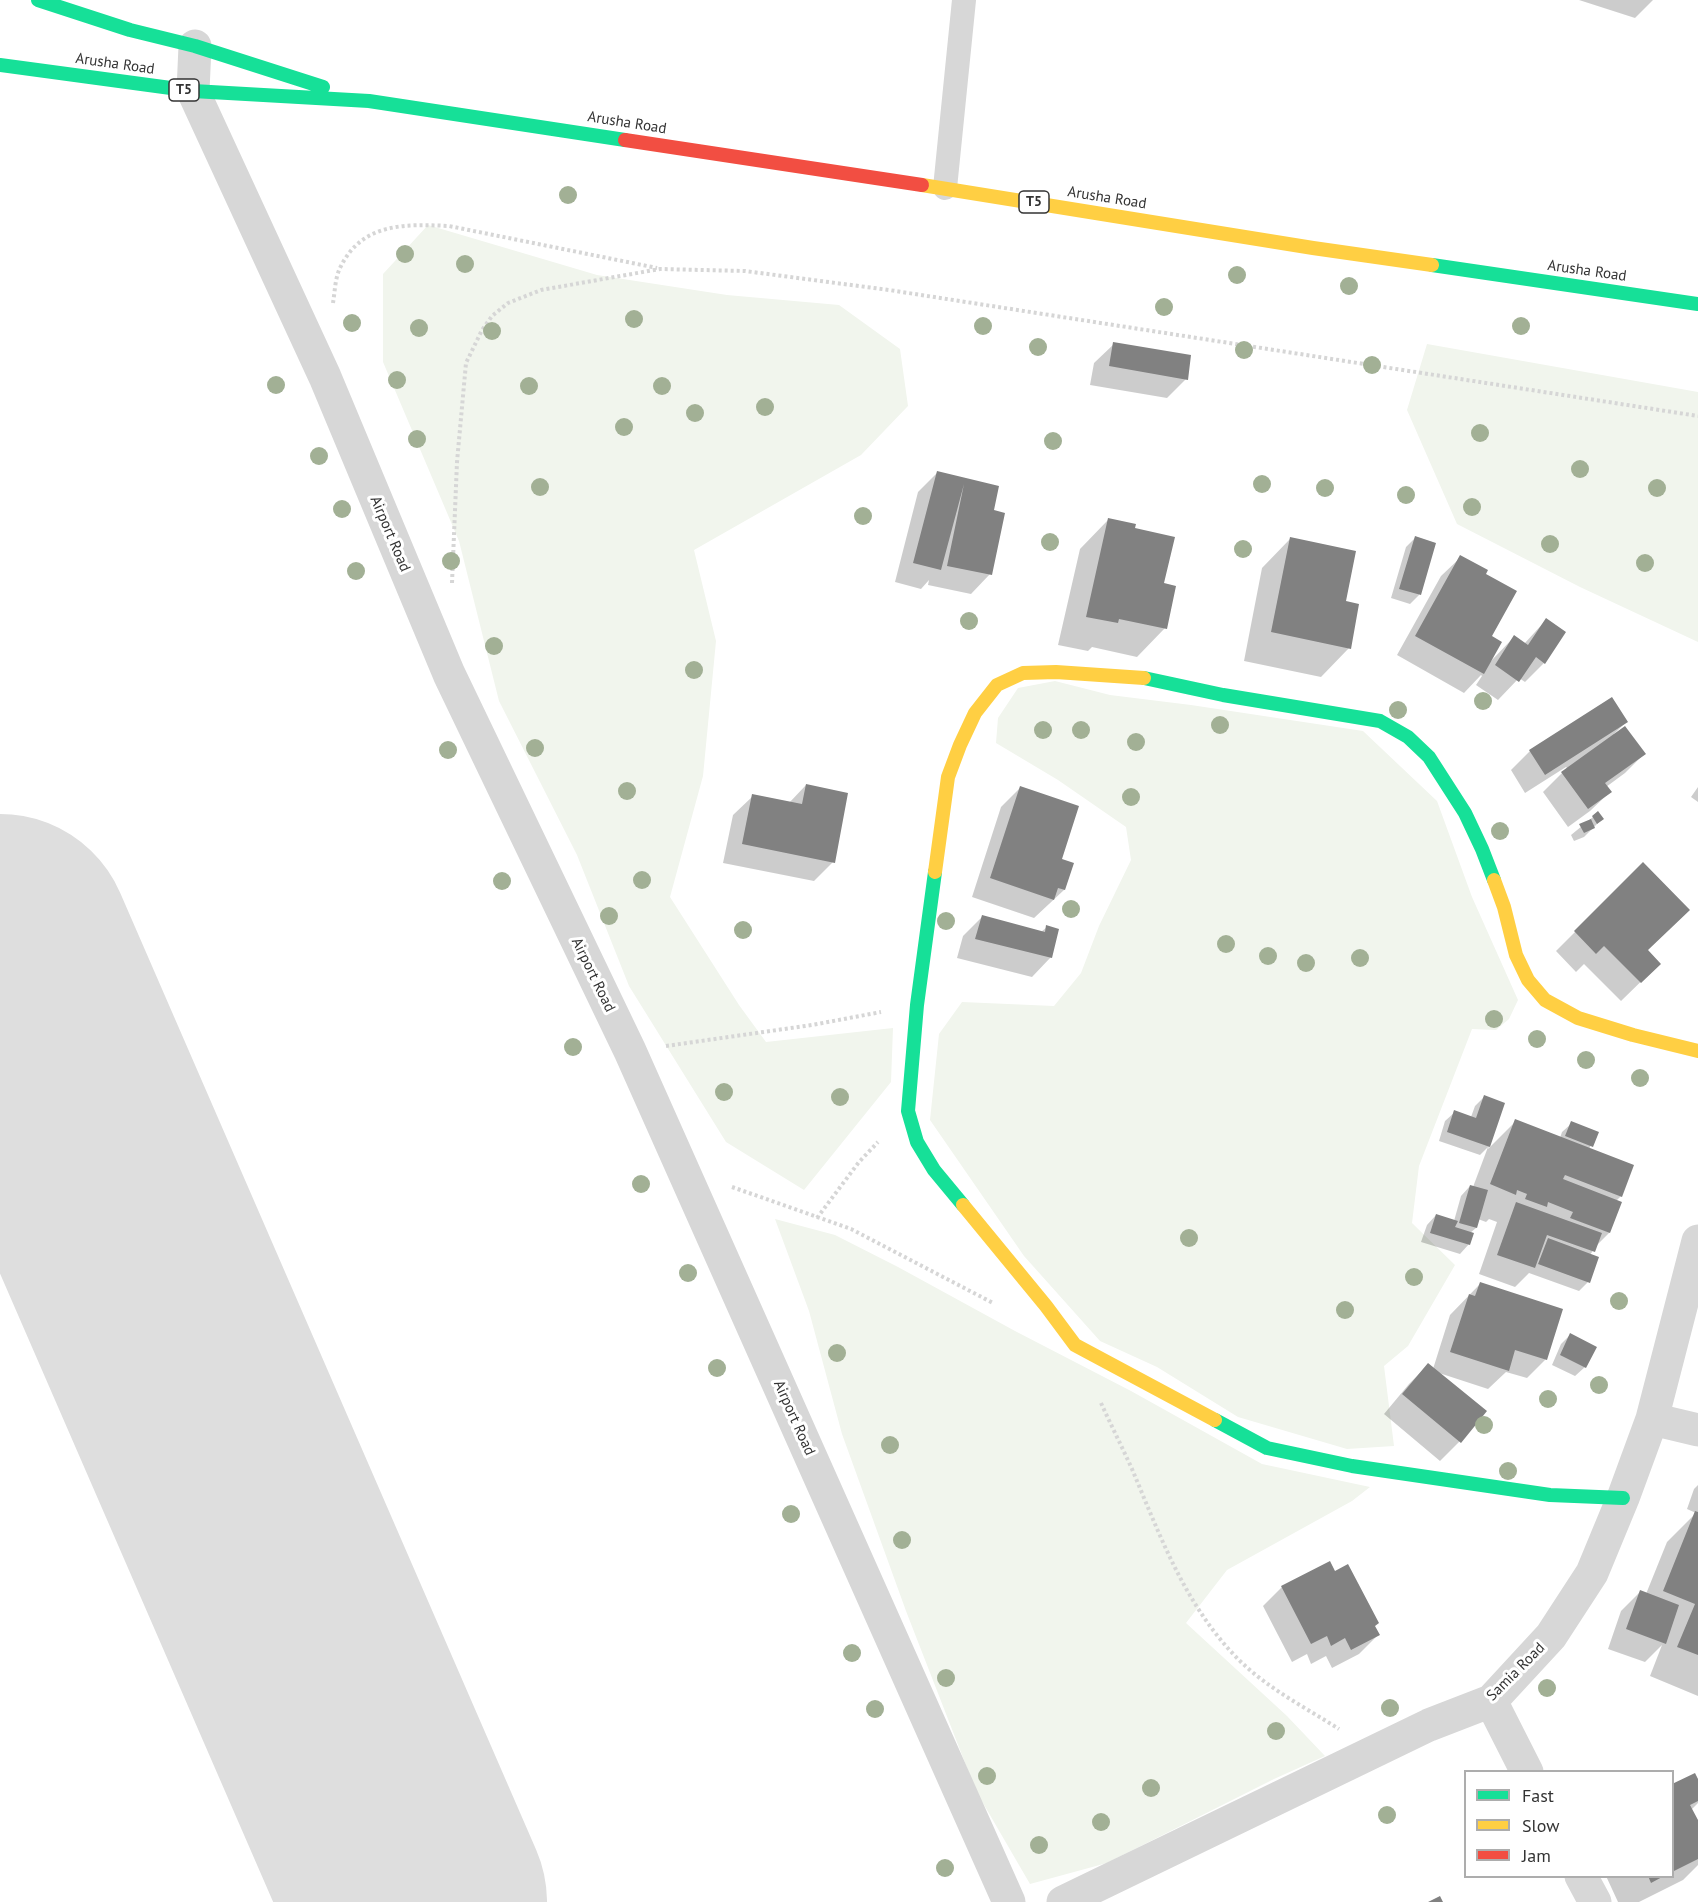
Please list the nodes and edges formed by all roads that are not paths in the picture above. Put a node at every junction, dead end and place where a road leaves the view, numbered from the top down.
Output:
1 (38, 0) edge
2 (964, 0) edge
3 (195, 46) junction
4 (0, 64) edge
5 (193, 91) junction
6 (369, 101) junction
7 (945, 188) junction
8 (1698, 304) edge
9 (1698, 1051) edge
10 (1698, 1241) edge
11 (1652, 1419) junction
12 (1698, 1430) edge
13 (1623, 1498) junction
14 (1491, 1701) junction
15 (1526, 1770) edge
16 (1582, 1878) edge
17 (1009, 1902) edge
18 (1063, 1902) edge
19 (1595, 1902) edge

1 - 3 main road, Arusha Road / T5
2 - 7 lane
3 - 5 street, Airport Road
3 - 6 main road, Arusha Road / T5
4 - 5 main road, Arusha Road / T5
5 - 6 main road, Arusha Road / T5
5 - 17 street, Airport Road
6 - 7 main road, Arusha Road / T5
7 - 8 main road, Arusha Road / T5
9 - 13 main road
10 - 11 street, Samia Road
11 - 12 street
11 - 13 street, Samia Road
13 - 14 street, Samia Road
14 - 15 street
14 - 18 street, Samia Road
16 - 19 street

